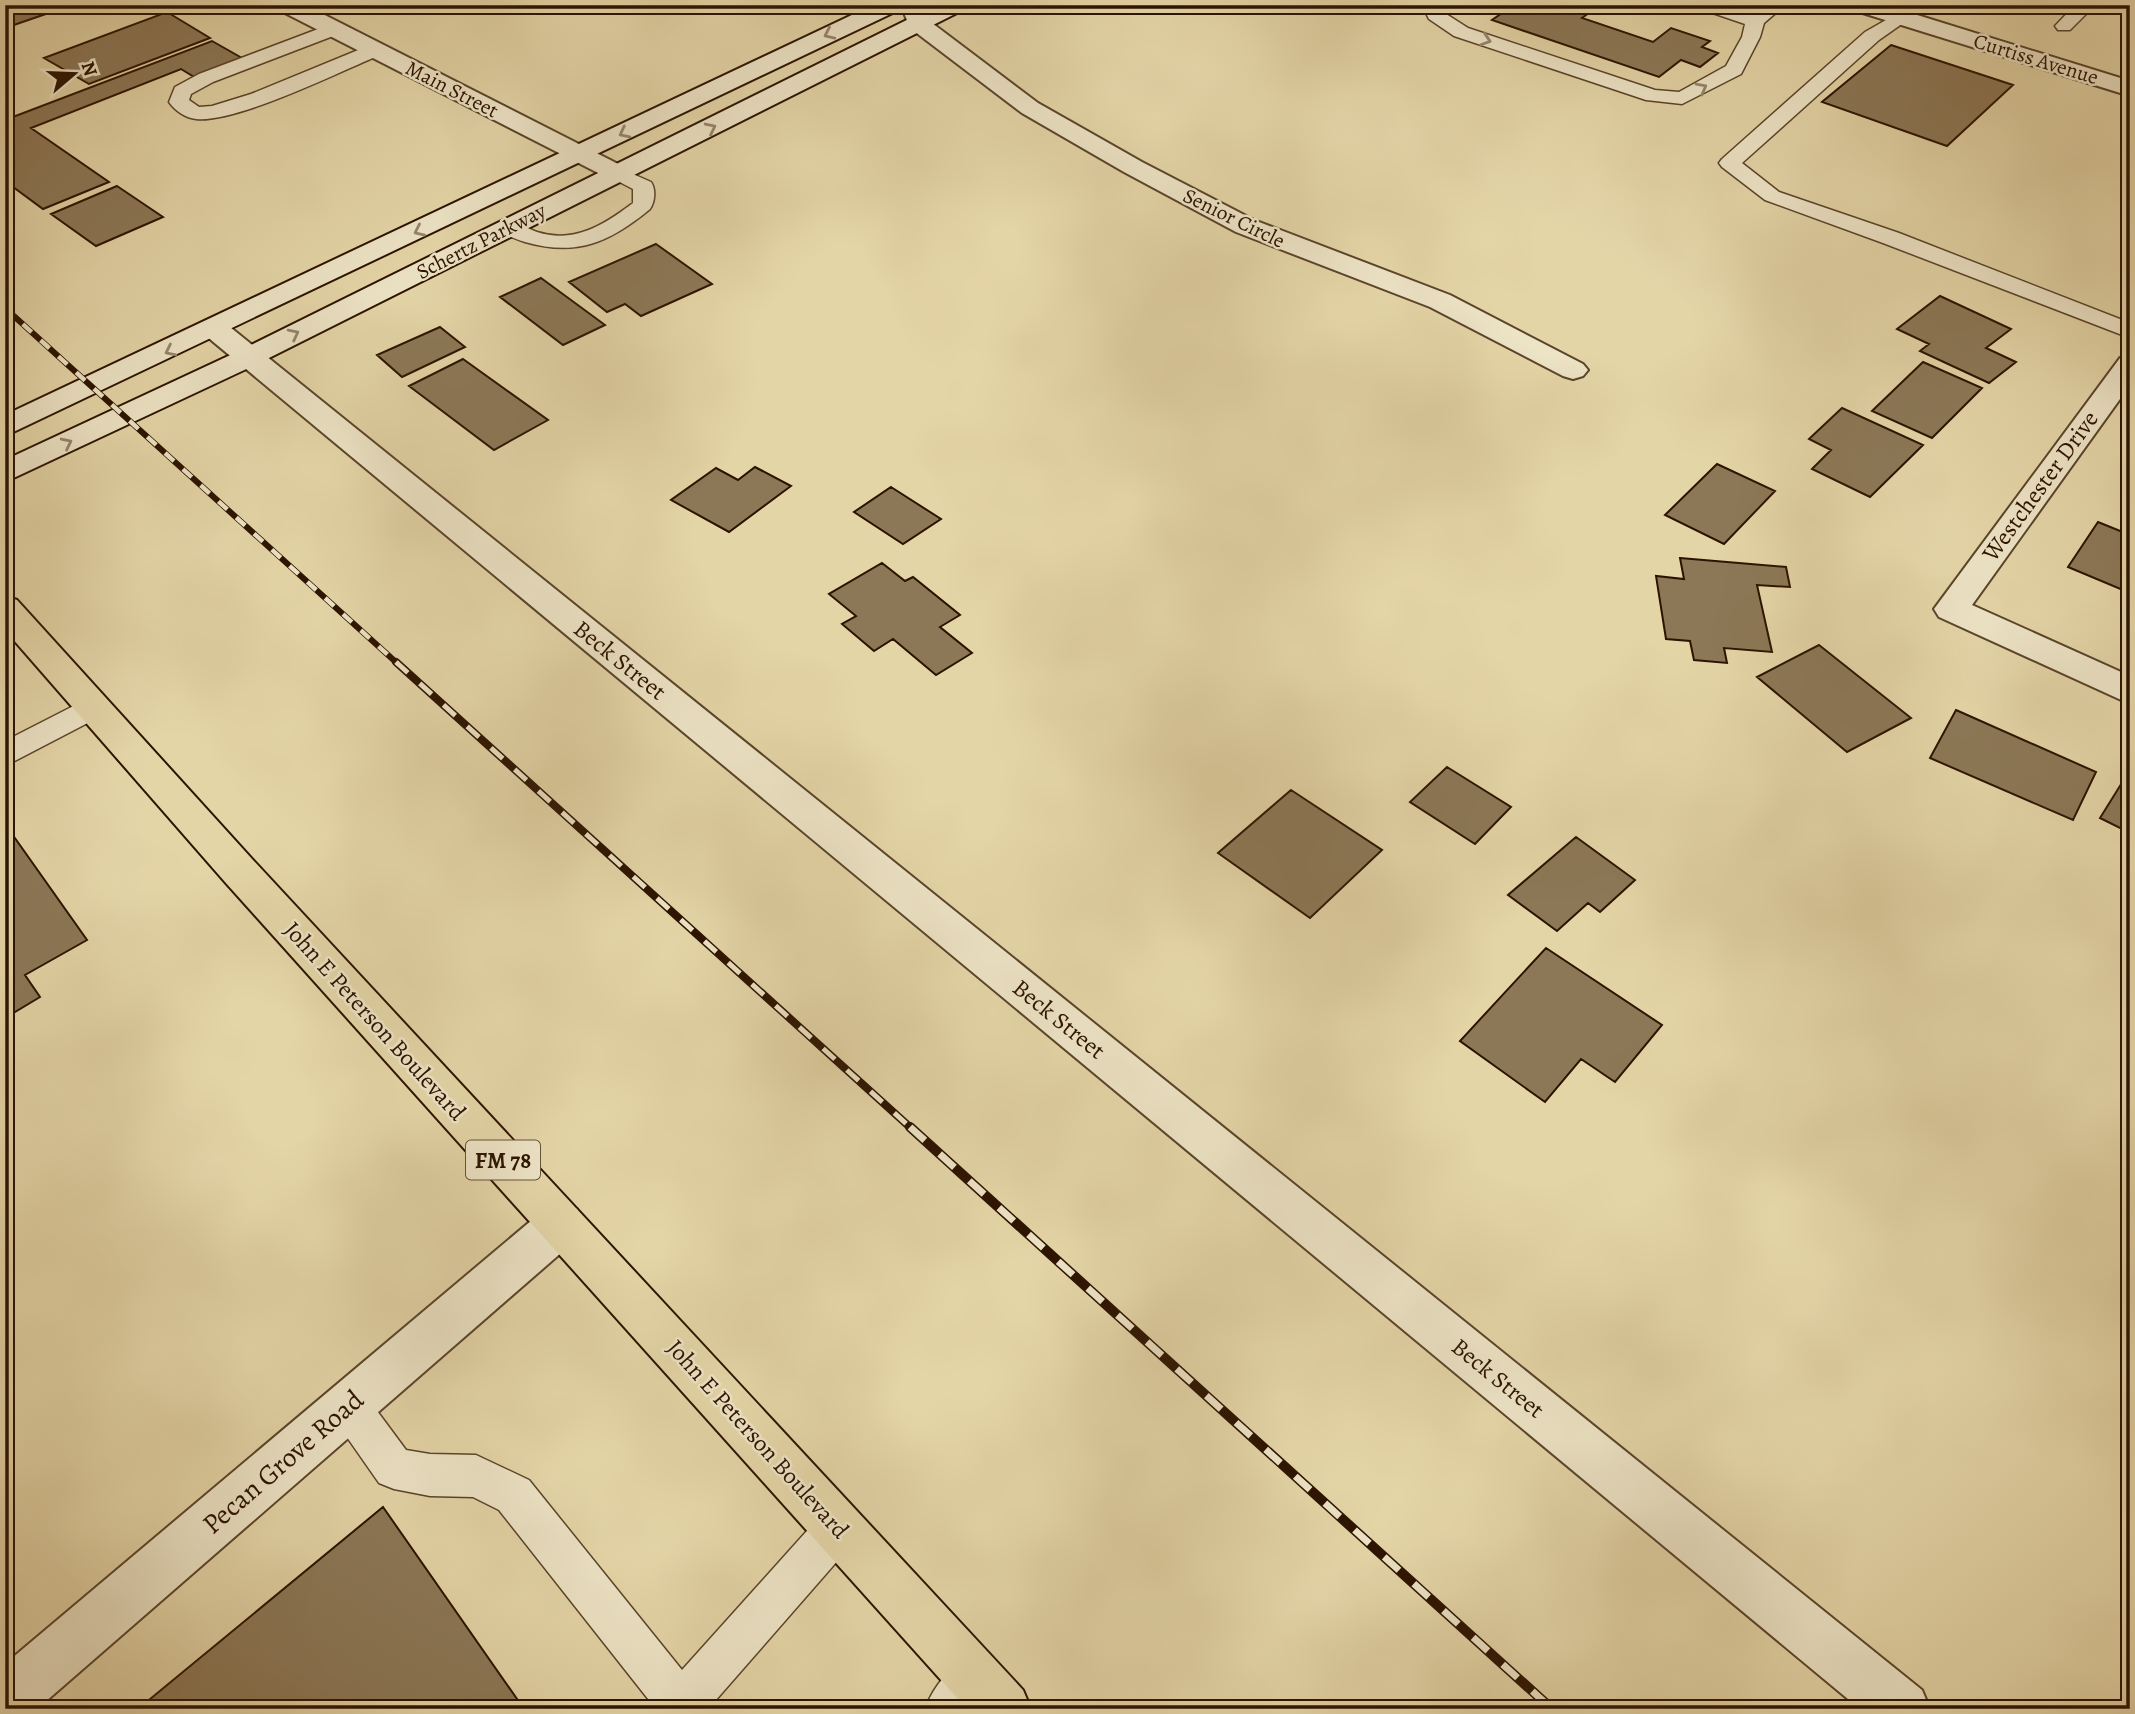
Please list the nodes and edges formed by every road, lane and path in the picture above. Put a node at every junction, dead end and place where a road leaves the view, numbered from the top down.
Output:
1 (287, 5) edge
2 (891, 5) edge
3 (954, 5) edge
4 (1431, 5) edge
5 (1707, 5) edge
6 (1776, 5) edge
7 (1861, 5) edge
8 (2086, 5) edge
9 (915, 14) edge
10 (1900, 17) junction
11 (1755, 21) junction
12 (2064, 26) dead end
13 (334, 29) junction
14 (375, 50) junction
15 (2130, 89) edge
16 (581, 154) junction
17 (617, 173) junction
18 (508, 227) junction
19 (215, 329) junction
20 (2130, 331) edge
21 (249, 357) junction
22 (2130, 364) edge
23 (1573, 370) dead end
24 (5, 427) edge
25 (5, 472) edge
26 (5, 608) edge
27 (2130, 691) edge
28 (93, 707) junction
29 (5, 755) edge
30 (561, 1224) junction
31 (349, 1406) junction
32 (838, 1528) junction
33 (961, 1693) edge
34 (5, 1700) edge
35 (678, 1706) edge
36 (1004, 1709) edge
37 (1903, 1709) edge

1 - 13 street, Main Street
2 -> 16 street, Schertz Parkway
3 - 9 street, Schertz Parkway
4 -> 11 lane
5 - 11 lane
6 - 11 lane
7 - 10 street, Curtiss Avenue
8 - 12 lane
17 -> 9 street, Schertz Parkway
9 - 23 street, Senior Circle
10 - 15 street, Curtiss Avenue
10 - 20 lane
13 - 14 street, Main Street
13 - 14 lane
14 - 16 street, Main Street
16 - 17 street, Main Street
16 -> 19 street, Schertz Parkway
17 - 18 street, Schertz Parkway
17 - 18 lane
21 -> 18 street, Schertz Parkway
19 - 21 street, Beck Street
19 -> 24 street, Schertz Parkway
25 -> 21 street, Schertz Parkway
21 - 37 street, Beck Street
22 - 27 street, Westchester Drive
26 - 28 main road, John E Peterson Boulevard / FM 78
28 - 29 lane
28 - 30 main road, John E Peterson Boulevard / FM 78
30 - 31 street, Pecan Grove Road
30 - 32 main road, John E Peterson Boulevard / FM 78
31 - 34 street, Pecan Grove Road
31 - 35 lane
32 - 33 main road, John E Peterson Boulevard / FM 78
32 - 35 lane
33 - 36 main road, John E Peterson Boulevard / FM 78

